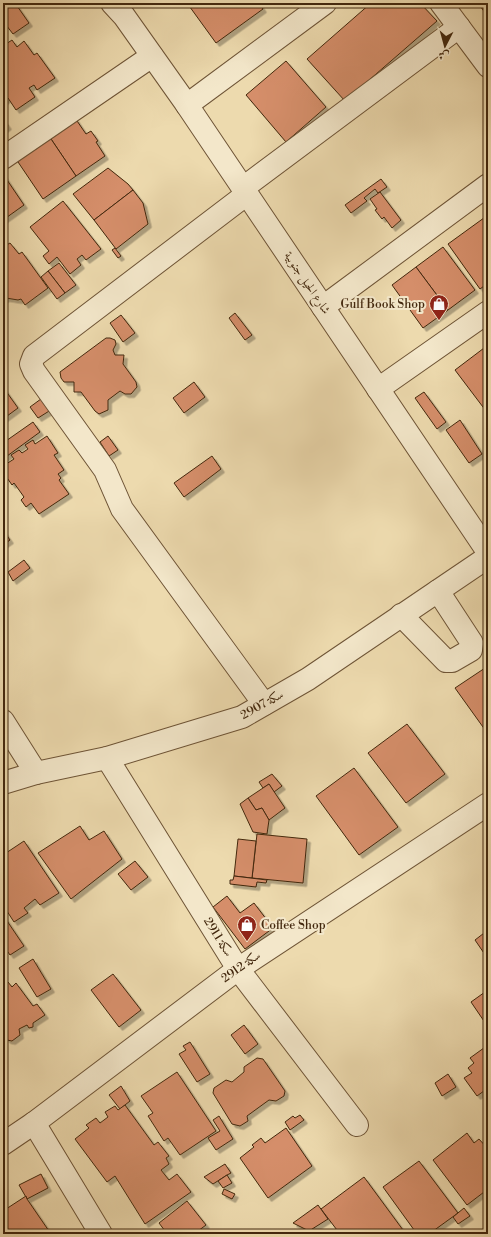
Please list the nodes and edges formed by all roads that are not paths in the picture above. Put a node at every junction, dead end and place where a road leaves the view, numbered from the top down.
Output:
1 (325, 3) edge
2 (441, 3) edge
3 (117, 7) edge
4 (459, 27) junction
5 (152, 56) junction
6 (488, 66) edge
7 (187, 105) junction
8 (3, 158) edge
9 (488, 185) edge
10 (245, 191) junction
11 (323, 307) junction
12 (488, 312) edge
13 (378, 389) junction
14 (488, 552) edge
15 (488, 556) edge
16 (438, 591) junction
17 (401, 616) junction
18 (264, 704) junction
19 (3, 721) edge
20 (107, 758) junction
21 (36, 773) junction
22 (3, 783) edge
23 (488, 804) edge
24 (238, 969) junction
25 (34, 1123) junction
26 (357, 1126) dead end
27 (3, 1144) edge
28 (101, 1234) edge

1 - 7 street
2 - 4 street
3 - 5 street, شارع الحيل جنوبية
4 - 6 street
4 - 10 street
5 - 7 street, شارع الحيل جنوبية
5 - 8 street
7 - 10 street, شارع الحيل جنوبية
9 - 11 street
10 - 11 street, شارع الحيل جنوبية
10 - 18 street
11 - 13 street, شارع الحيل جنوبية
12 - 13 street
13 - 14 street, شارع الحيل جنوبية
15 - 16 street, سكة 2907
16 - 17 street, سكة 2907
16 - 17 street
17 - 18 street, سكة 2907
18 - 20 street, سكة 2907
19 - 21 street
20 - 21 street, سكة 2907
20 - 24 street, سكة 2911
21 - 22 street, سكة 2907
23 - 24 street, سكة 2912
24 - 25 street, سكة 2912
24 - 26 street, سكة 2911
25 - 27 street, سكة 2912
25 - 28 street

